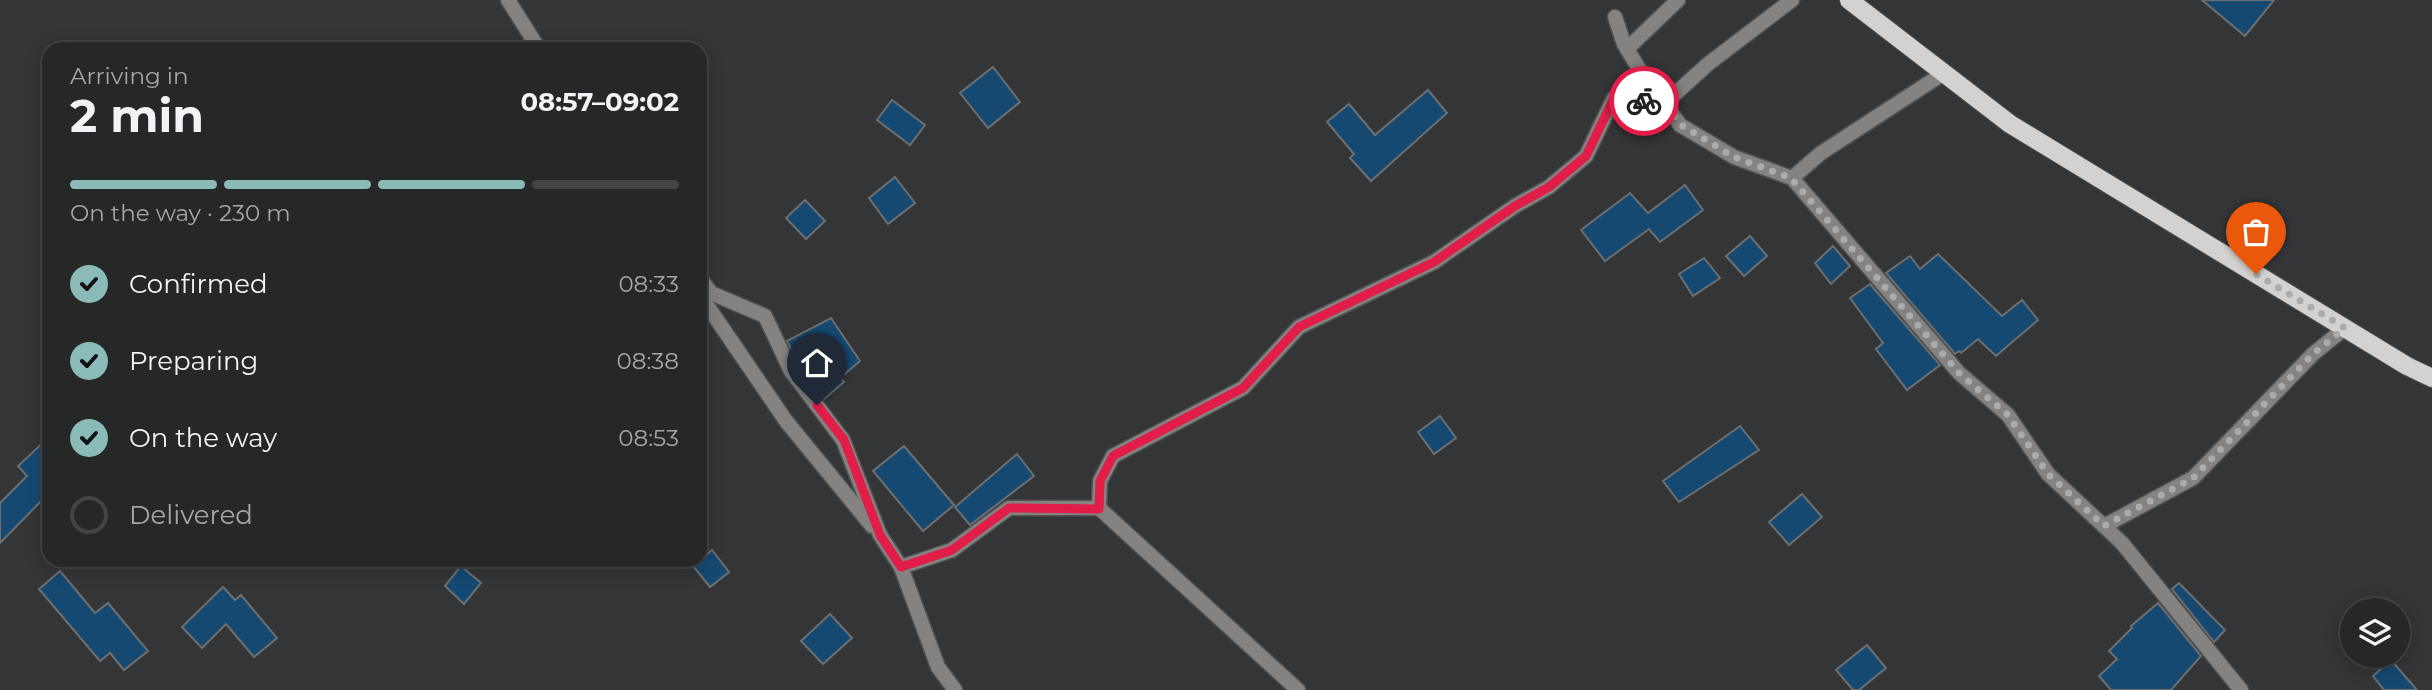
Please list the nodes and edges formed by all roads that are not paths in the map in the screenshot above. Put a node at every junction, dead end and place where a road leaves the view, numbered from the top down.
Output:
1 (508, 0) edge
2 (1678, 0) edge
3 (1792, 0) edge
4 (1849, 0) edge
5 (1615, 18) dead end
6 (535, 42) edge
7 (1627, 49) junction
8 (1944, 73) junction
9 (1662, 103) junction
10 (1791, 178) junction
11 (707, 288) edge
12 (707, 305) edge
13 (2345, 328) junction
14 (2432, 378) edge
15 (1099, 509) junction
16 (2104, 526) junction
17 (880, 535) junction
18 (901, 567) junction
19 (955, 690) edge
20 (1298, 690) edge
21 (2241, 690) edge

1 - 6 street
2 - 7 street
3 - 9 street
4 - 8 main road
5 - 7 street
7 - 9 street
8 - 10 street
8 - 13 main road
9 - 10 street
9 - 15 street
10 - 16 street
11 - 17 street
12 - 17 street
13 - 14 main road
13 - 16 street
15 - 18 street
15 - 20 street
16 - 21 street
17 - 18 street
18 - 19 street

